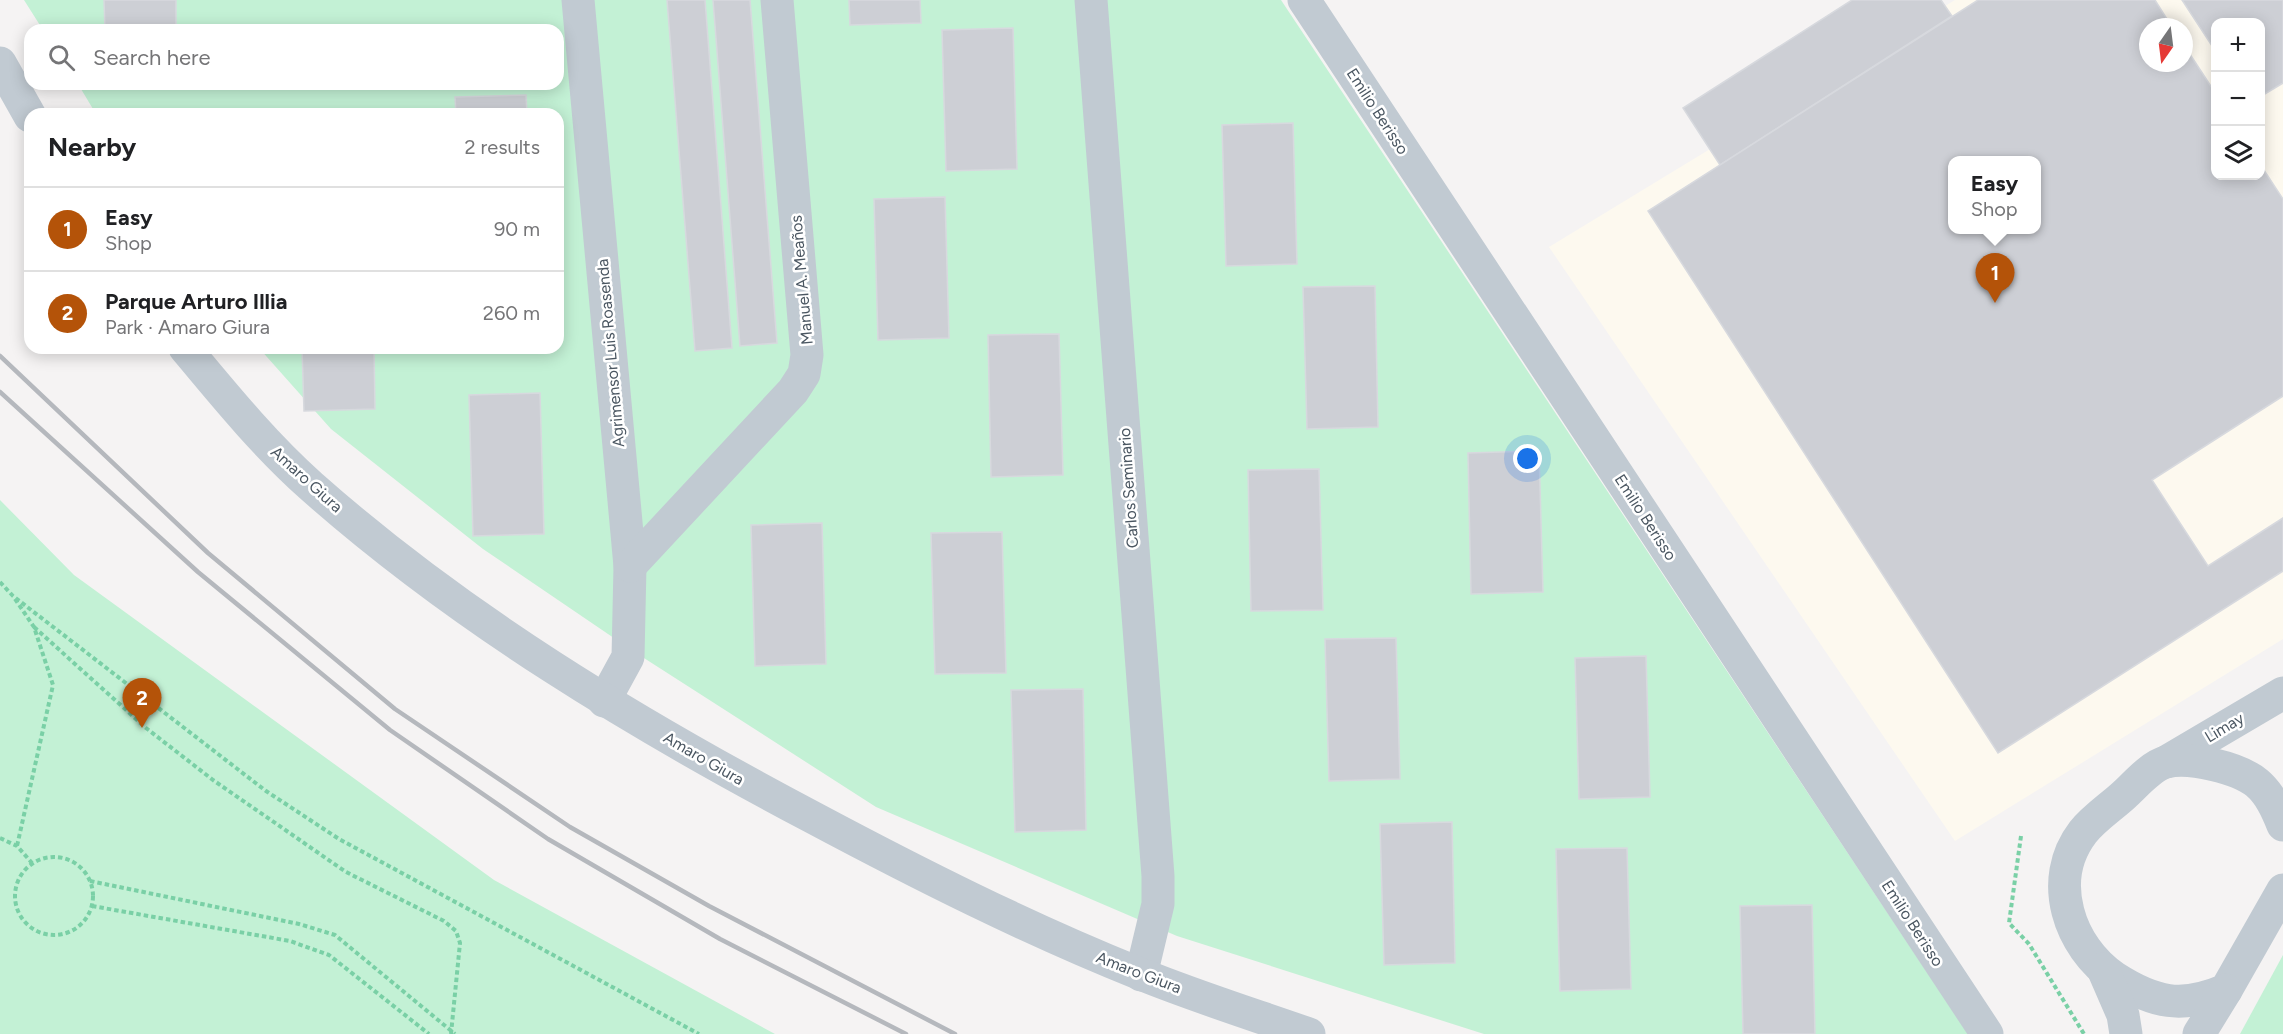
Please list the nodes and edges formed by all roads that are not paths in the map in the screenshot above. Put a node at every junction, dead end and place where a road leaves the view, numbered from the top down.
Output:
1 (578, 0) edge
2 (777, 0) edge
3 (1091, 0) edge
4 (1304, 0) edge
5 (0, 63) edge
6 (25, 108) edge
7 (189, 354) edge
8 (630, 566) junction
9 (2283, 693) edge
10 (604, 701) junction
11 (2165, 762) junction
12 (2283, 825) edge
13 (2283, 890) edge
14 (2103, 969) junction
15 (1141, 975) junction
16 (2226, 990) junction
17 (1308, 1034) edge
18 (1987, 1034) edge
19 (2126, 1034) edge
20 (2199, 1034) edge

1 - 8 street, Agrimensor Luis Roasenda
2 - 8 street, Manuel A. Meaños
3 - 15 street, Carlos Seminario
4 - 18 street, Emilio Berisso
5 - 6 street
7 - 10 street, Amaro Giura
8 - 10 street, Agrimensor Luis Roasenda
9 - 11 street, Limay
10 - 15 street, Amaro Giura
11 - 12 street
11 - 14 street, Limay
13 - 16 street
14 - 16 street
14 - 19 street
15 - 17 street, Amaro Giura
16 - 20 street

